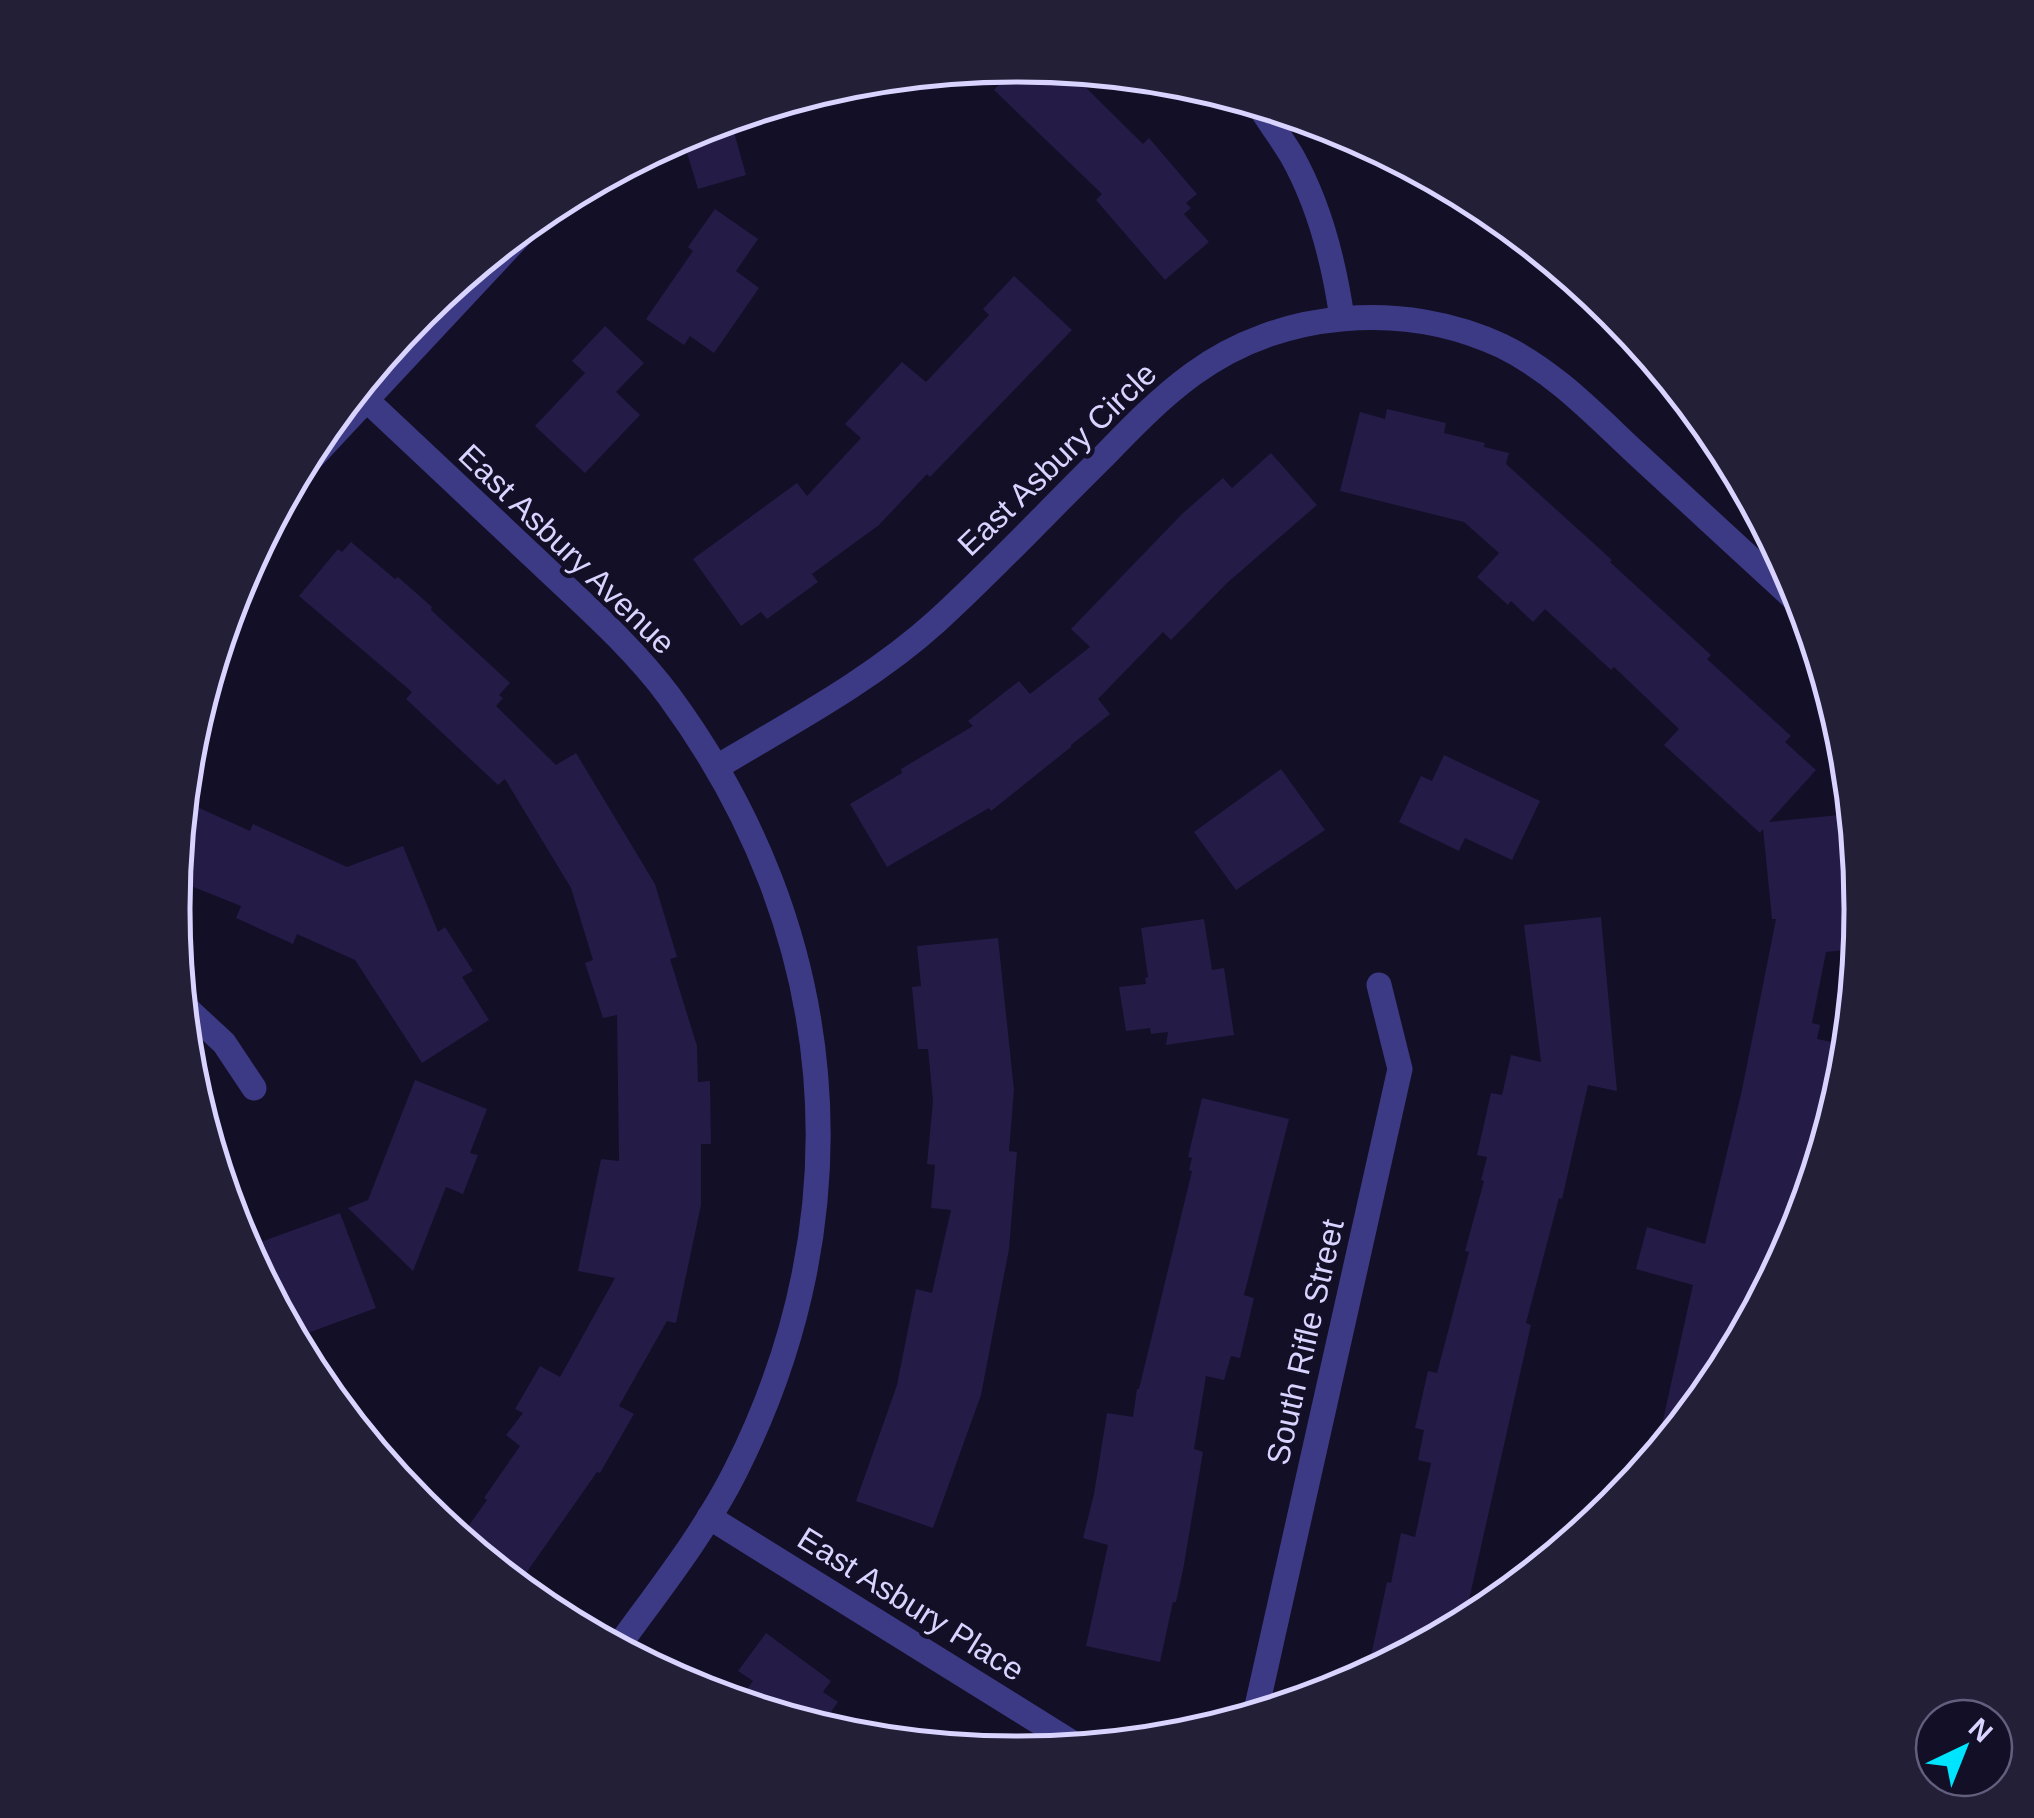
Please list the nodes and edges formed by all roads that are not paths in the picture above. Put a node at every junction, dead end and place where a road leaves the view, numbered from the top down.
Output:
1 (1270, 122) edge
2 (1342, 318) junction
3 (366, 400) edge
4 (1776, 582) edge
5 (717, 767) junction
6 (1379, 984) dead end
7 (198, 1019) edge
8 (254, 1088) dead end
9 (709, 1517) junction
10 (625, 1636) edge
11 (1258, 1699) edge
12 (1059, 1734) edge

1 - 2 street
2 - 4 street, East Asbury Circle
2 - 5 street, East Asbury Circle
3 - 5 street, East Asbury Avenue
5 - 9 street, East Asbury Avenue
6 - 11 street, South Rifle Street
7 - 8 street
9 - 10 street, East Asbury Avenue
9 - 12 street, East Asbury Place

